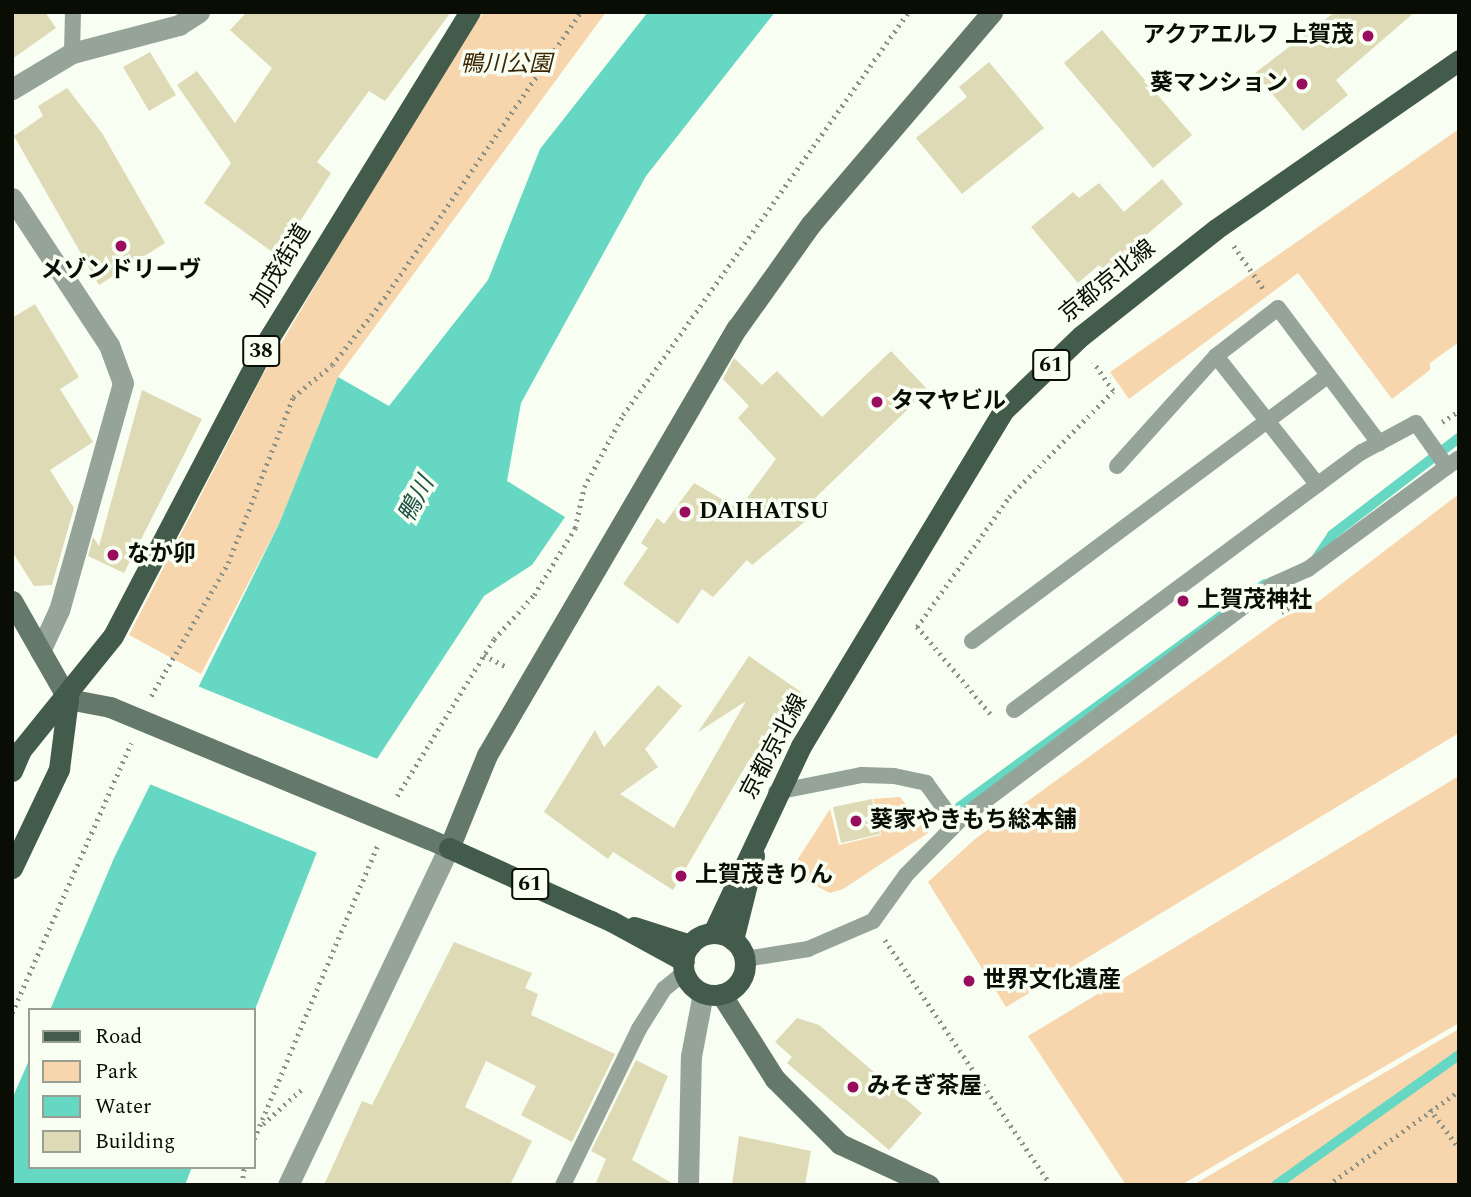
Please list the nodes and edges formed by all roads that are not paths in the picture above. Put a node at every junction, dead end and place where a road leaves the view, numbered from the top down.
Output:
1 (73, 12) edge
2 (199, 12) edge
3 (470, 12) edge
4 (992, 12) edge
5 (72, 53) junction
6 (1459, 60) edge
7 (12, 89) edge
8 (12, 198) edge
9 (1216, 356) junction
10 (1328, 376) junction
11 (1266, 420) junction
12 (1379, 443) junction
13 (1453, 462) edge
14 (1117, 466) dead end
15 (1318, 485) junction
16 (12, 601) edge
17 (971, 641) dead end
18 (40, 651) junction
19 (68, 699) junction
20 (1014, 710) dead end
21 (12, 771) edge
22 (776, 792) junction
23 (956, 823) junction
24 (449, 848) junction
25 (12, 868) edge
26 (723, 937) junction
27 (686, 959) junction
28 (745, 959) junction
29 (712, 994) junction
30 (288, 1185) edge
31 (563, 1185) edge
32 (688, 1185) edge
33 (929, 1185) edge

1 - 5 lane
2 - 5 street
3 - 19 main road, 加茂街道 / 38
4 - 24 street
5 - 7 street
6 - 22 main road, 京都京北線 / 61
8 - 18 street
9 - 10 lane
9 - 11 lane
9 - 14 lane
10 - 11 lane
10 - 12 lane
11 - 15 lane
11 - 17 lane
12 - 13 lane
12 - 15 lane
13 - 23 lane
15 - 20 lane
16 - 18 street
18 - 19 street
19 - 21 main road, 加茂街道 / 38
19 - 24 street, bridge
19 - 25 main road, 加茂街道 / 38
22 - 23 lane
22 - 26 main road, 京都京北線 / 61
23 - 28 lane
24 - 27 main road, 61
24 - 30 street
26 - 27 main road
26 - 28 main road
27 - 29 main road, 61
27 - 31 lane
28 - 29 main road
29 - 32 street
29 - 33 street

